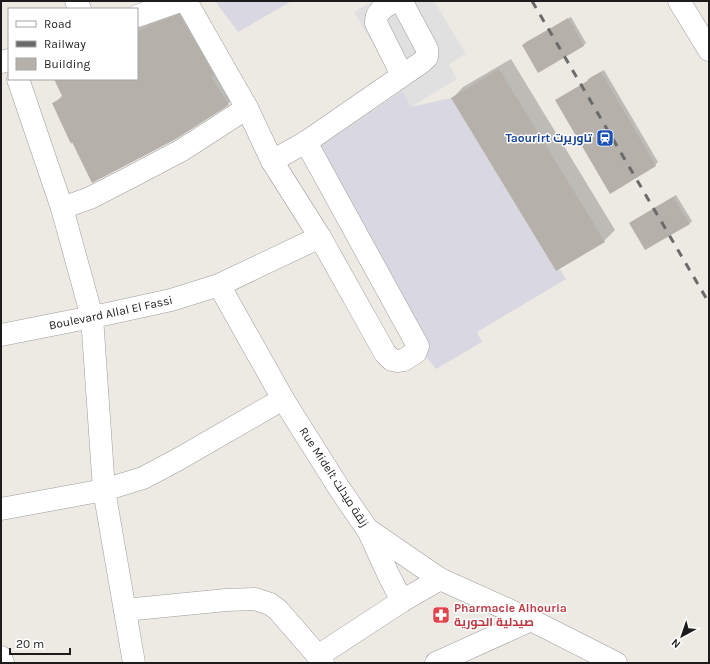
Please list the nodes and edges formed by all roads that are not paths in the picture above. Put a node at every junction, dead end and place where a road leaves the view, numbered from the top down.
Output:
1 (180, 1) edge
2 (186, 1) edge
3 (679, 1) edge
4 (138, 16) edge
5 (709, 50) edge
6 (402, 75) dead end
7 (18, 80) edge
8 (247, 108) junction
9 (306, 142) junction
10 (272, 161) junction
11 (62, 208) junction
12 (320, 237) junction
13 (219, 285) junction
14 (92, 317) junction
15 (1, 335) edge
16 (283, 399) junction
17 (104, 490) junction
18 (1, 508) edge
19 (367, 529) junction
20 (440, 579) junction
21 (402, 601) junction
22 (125, 610) junction
23 (531, 620) junction
24 (1, 657) edge
25 (320, 659) edge
26 (3, 663) edge
27 (134, 663) edge
28 (436, 663) edge
29 (616, 663) edge

1 - 4 street
2 - 8 street
3 - 5 street
6 - 9 street
7 - 11 street
8 - 10 street
8 - 11 street
9 - 10 street
9 - 12 street
10 - 12 street
11 - 14 street
12 - 13 street, Boulevard Allal El Fassi
13 - 14 street, Boulevard Allal El Fassi
13 - 16 street, Rue Midelt زنقة ميدلت
14 - 15 street, Boulevard Allal El Fassi
14 - 17 street
16 - 17 street
16 - 19 street, Rue Midelt زنقة ميدلت
17 - 18 street
17 - 22 street
19 - 20 street, Rue Midelt زنقة ميدلت
19 - 21 street
20 - 21 street
20 - 23 street, Rue Midelt زنقة ميدلت
21 - 25 street
22 - 25 street
22 - 27 street
23 - 28 street
23 - 29 street, Rue Midelt زنقة ميدلت
24 - 26 street

